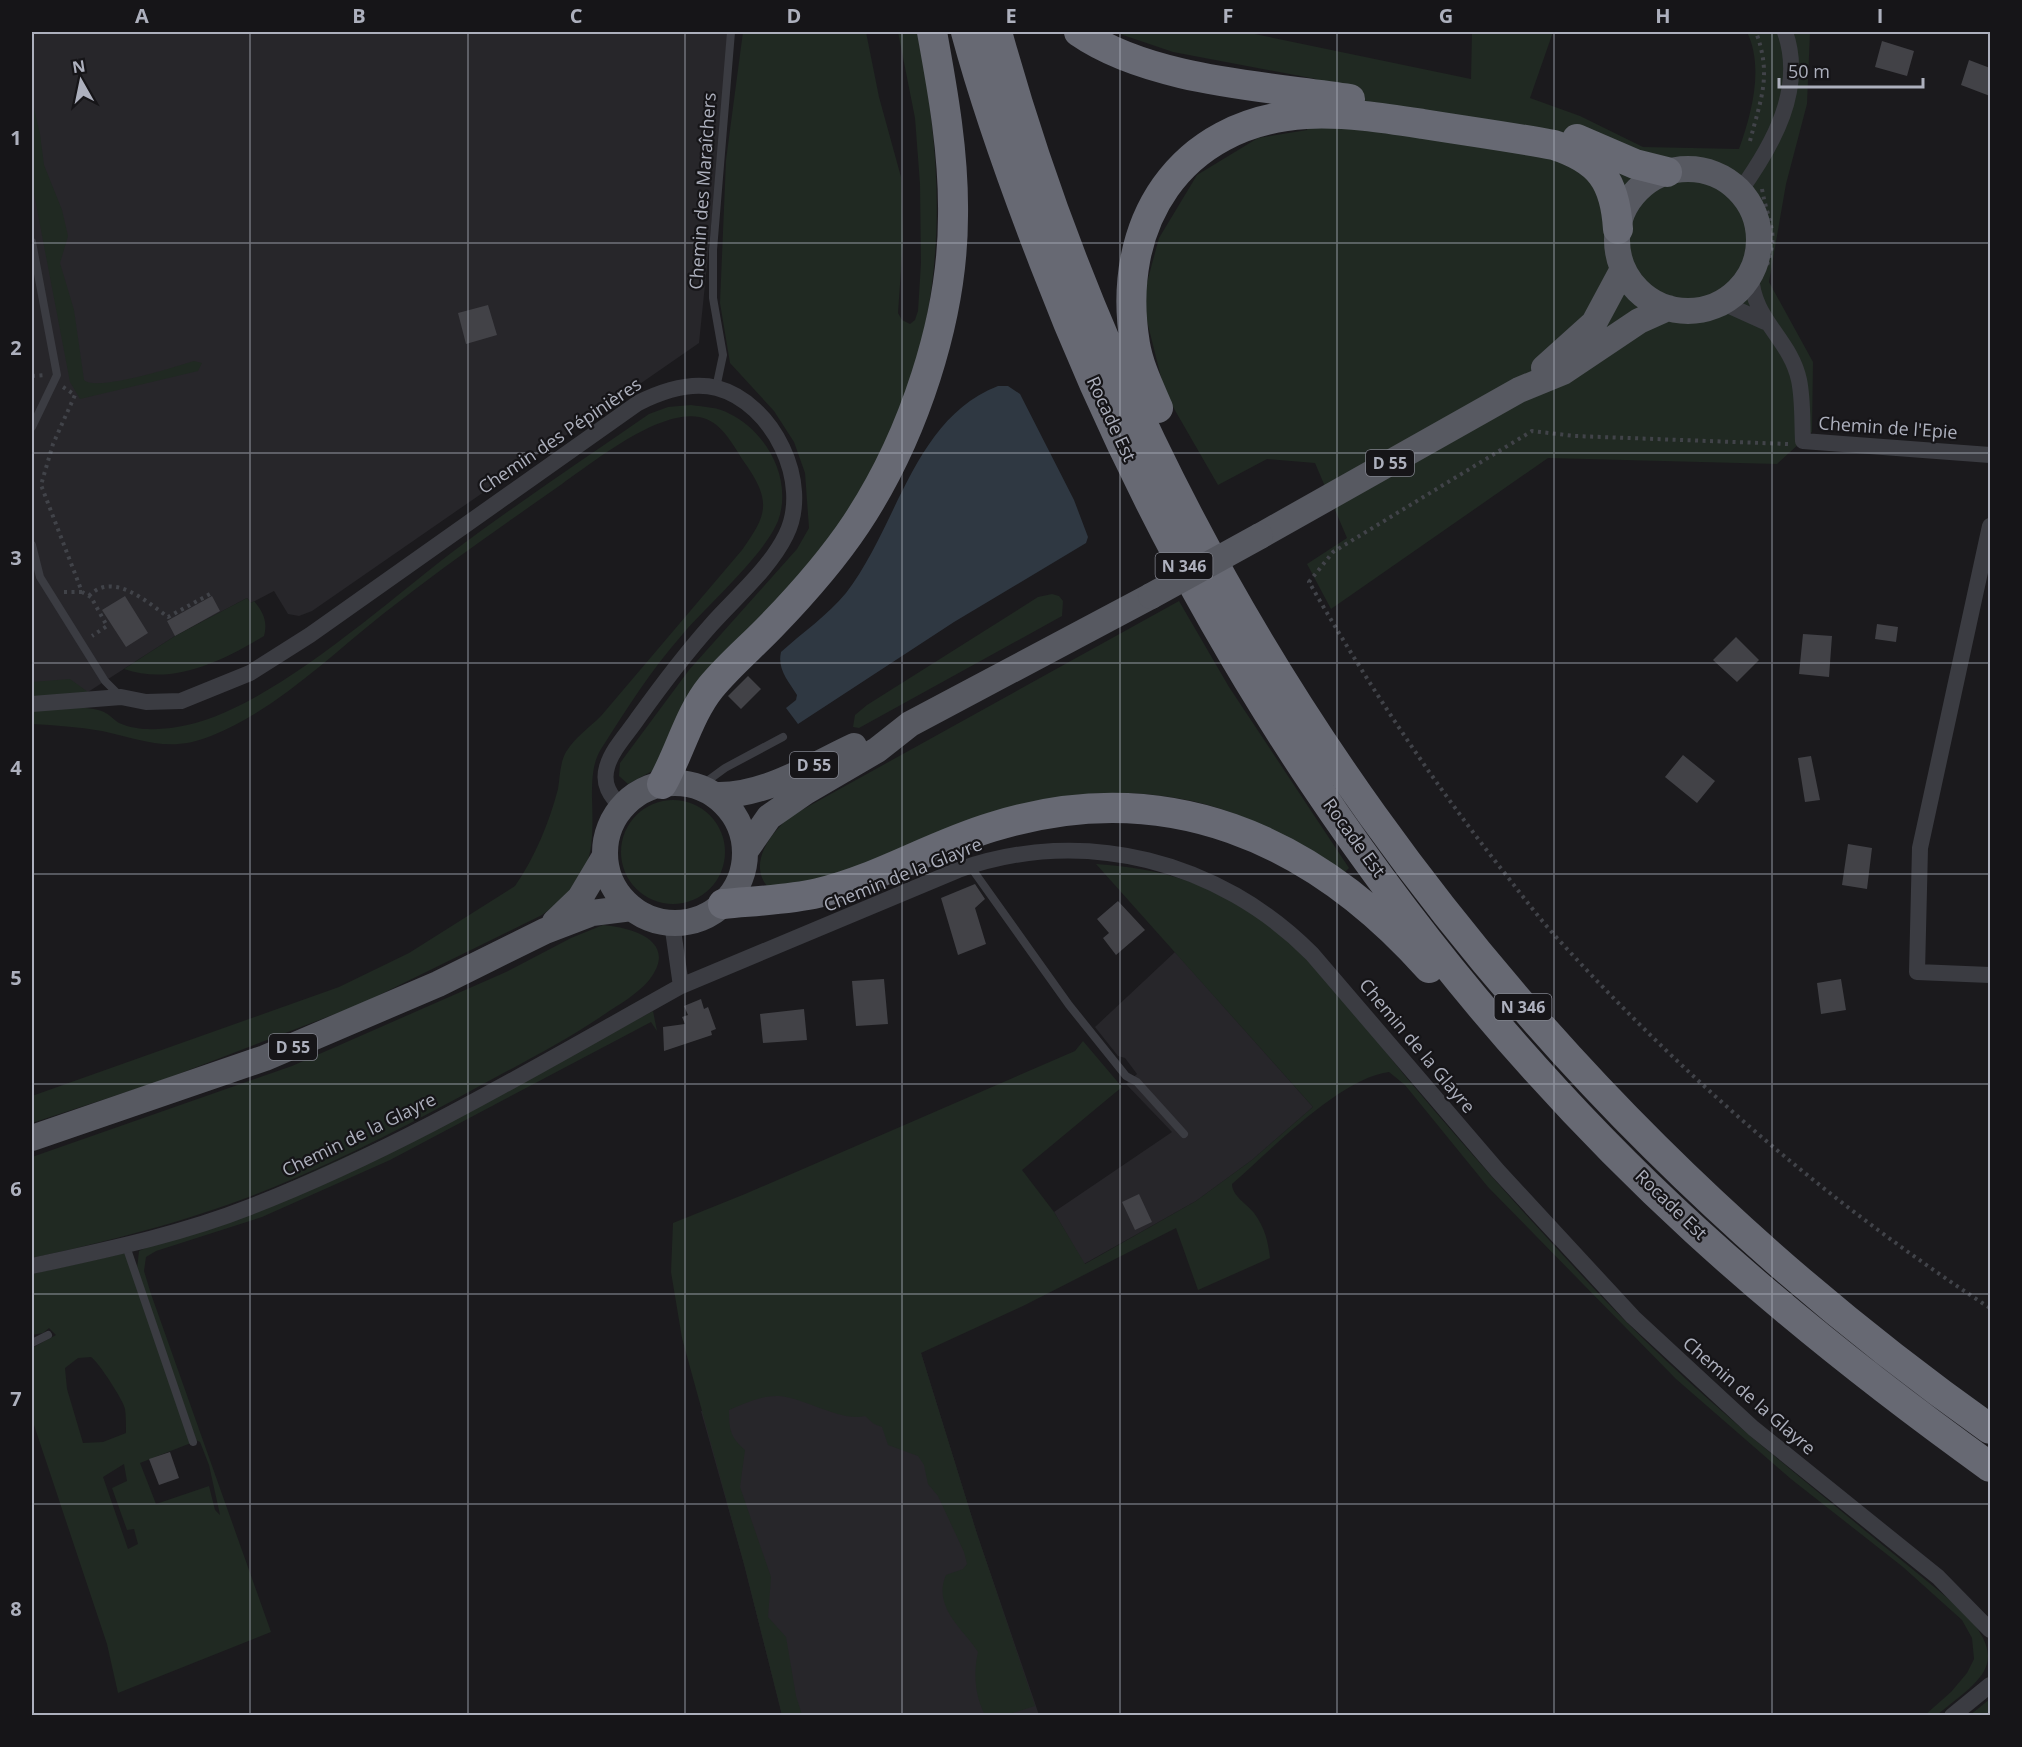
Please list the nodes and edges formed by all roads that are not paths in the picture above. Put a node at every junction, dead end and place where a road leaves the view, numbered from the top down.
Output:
1 (731, 32) edge
2 (932, 32) edge
3 (966, 32) edge
4 (997, 32) edge
5 (1079, 32) edge
6 (1785, 32) edge
7 (1667, 172) junction
8 (1747, 181) junction
9 (1618, 229) junction
10 (32, 242) edge
11 (1623, 269) junction
12 (1758, 273) junction
13 (1723, 303) junction
14 (1668, 308) junction
15 (1765, 322) junction
16 (716, 388) junction
17 (1519, 390) junction
18 (32, 427) edge
19 (1990, 455) edge
20 (1173, 483) junction
21 (1990, 526) edge
22 (32, 545) edge
23 (121, 697) junction
24 (32, 704) edge
25 (910, 724) junction
26 (783, 737) dead end
27 (662, 783) junction
28 (707, 791) junction
29 (622, 807) junction
30 (746, 850) junction
31 (605, 856) junction
32 (970, 866) junction
33 (723, 904) junction
34 (632, 908) junction
35 (672, 923) junction
36 (545, 931) junction
37 (1990, 975) edge
38 (681, 986) junction
39 (1512, 1040) junction
40 (1184, 1134) dead end
41 (32, 1138) edge
42 (126, 1246) junction
43 (32, 1266) edge
44 (48, 1335) dead end
45 (32, 1342) edge
46 (1990, 1429) edge
47 (193, 1442) dead end
48 (1990, 1467) edge
49 (1990, 1630) edge
50 (1990, 1685) edge
51 (1952, 1716) edge

1 - 16 lane, Chemin des Maraîchers
2 - 27 highway
3 - 39 highway, Rocade Est / N 346
4 - 20 highway, Rocade Est / N 346
5 - 7 highway
6 - 8 street
7 - 8 main road
7 - 9 main road
8 - 12 main road
9 - 11 main road
9 - 20 highway
10 - 18 lane
11 - 14 main road
11 - 17 main road, D 55
12 - 13 main road
12 - 15 street, Chemin de l'Epie
13 - 14 main road
13 - 15 street, Chemin de l'Epie
14 - 17 main road, D 55
15 - 19 street, Chemin de l'Epie
16 - 23 street, Chemin des Pépinières
16 - 29 street, Chemin des Pépinières
17 - 25 main road, D 55, bridge
20 - 46 highway, Rocade Est / N 346
21 - 37 street
22 - 23 lane
23 - 24 street, Chemin des Pépinières
25 - 28 main road, D 55
25 - 30 main road, D 55
26 - 28 lane
27 - 28 main road
27 - 29 main road
28 - 30 main road
29 - 31 main road
30 - 33 main road
31 - 34 main road
31 - 36 main road, D 55
32 - 38 street, Chemin de la Glayre
32 - 40 lane
32 - 49 street, Chemin de la Glayre
33 - 35 main road
33 - 39 highway
34 - 35 main road
34 - 36 main road, D 55
35 - 38 street
36 - 41 main road, D 55
38 - 42 street, Chemin de la Glayre
39 - 48 highway, Rocade Est / N 346
42 - 43 street, Chemin de la Glayre
42 - 47 lane
44 - 45 lane
50 - 51 street

